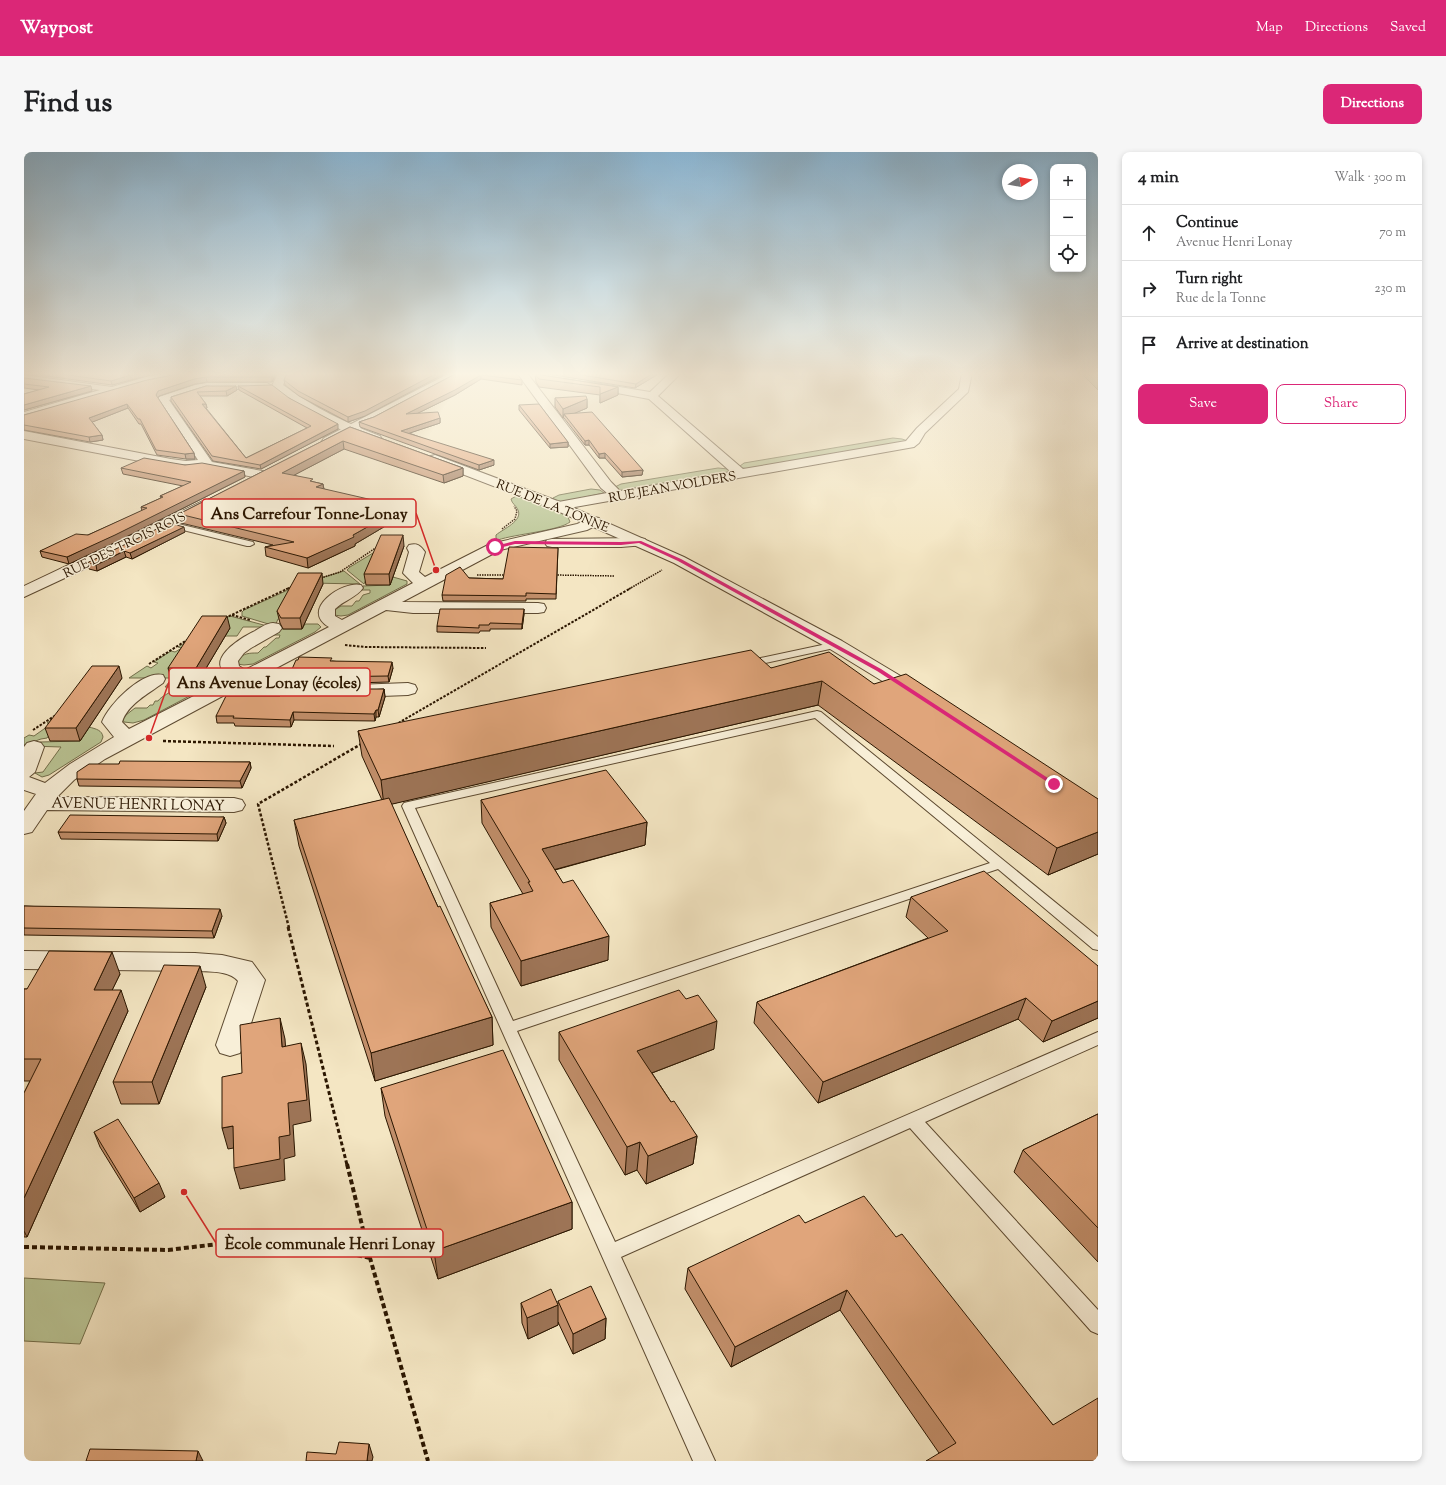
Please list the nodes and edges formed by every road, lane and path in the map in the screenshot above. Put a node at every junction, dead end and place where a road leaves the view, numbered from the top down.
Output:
1 (186, 434) edge
2 (340, 434) edge
3 (364, 434) edge
4 (565, 434) edge
5 (696, 434) edge
6 (903, 434) edge
7 (919, 434) edge
8 (24, 435) edge
9 (390, 444) edge
10 (316, 447) edge
11 (426, 456) edge
12 (205, 463) junction
13 (730, 464) junction
14 (276, 468) edge
15 (741, 474) junction
16 (263, 475) junction
17 (645, 478) dead end
18 (622, 482) dead end
19 (243, 485) edge
20 (606, 485) junction
21 (591, 487) dead end
22 (523, 492) junction
23 (560, 493) dead end
24 (617, 496) junction
25 (536, 497) junction
26 (216, 499) edge
27 (558, 506) junction
28 (594, 521) junction
29 (166, 524) junction
30 (640, 542) junction
31 (250, 544) dead end
32 (508, 544) junction
33 (414, 548) joint
34 (679, 560) junction
35 (445, 574) junction
36 (507, 575) edge
37 (553, 575) edge
38 (615, 576) dead end
39 (316, 579) edge
40 (424, 584) junction
41 (293, 586) edge
42 (355, 588) dead end
43 (24, 592) edge
44 (384, 605) junction
45 (538, 608) dead end
46 (224, 618) edge
47 (343, 626) junction
48 (273, 628) dead end
49 (191, 638) edge
50 (315, 641) junction
51 (836, 645) junction
52 (486, 648) dead end
53 (736, 667) edge
54 (151, 672) joint
55 (237, 681) junction
56 (408, 689) dead end
57 (931, 704) edge
58 (57, 715) edge
59 (391, 727) edge
60 (129, 737) junction
61 (32, 740) joint
62 (364, 743) edge
63 (334, 746) dead end
64 (24, 772) edge
65 (24, 782) edge
66 (45, 797) junction
67 (234, 805) dead end
68 (24, 827) edge
69 (1000, 864) junction
70 (1098, 945) edge
71 (24, 960) edge
72 (508, 1028) junction
73 (1098, 1038) edge
74 (230, 1045) dead end
75 (913, 1120) junction
76 (24, 1247) edge
77 (610, 1253) junction
78 (370, 1258) junction
79 (1098, 1324) edge
80 (428, 1461) edge
81 (704, 1461) edge

1 - 12 street
2 - 10 street
3 - 9 street
4 - 20 street
5 - 13 street
6 - 13 street, RUE JEAN VOLDERS
7 - 15 street, RUE JEAN VOLDERS
8 - 12 street
11 - 22 street, RUE DE LA TONNE
12 - 16 street
13 - 15 street
13 - 17 street, RUE JEAN VOLDERS
14 - 16 street
15 - 24 street, RUE JEAN VOLDERS
16 - 19 street
18 - 20 street, RUE JEAN VOLDERS
20 - 21 street, RUE JEAN VOLDERS
20 - 24 street
22 - 25 street, RUE DE LA TONNE
22 - 32 path
23 - 25 street
24 - 27 street, RUE JEAN VOLDERS
25 - 27 street, RUE DE LA TONNE
26 - 29 street, RUE DES TROIS ROIS
27 - 28 street, RUE DE LA TONNE
28 - 30 street, RUE DE LA TONNE
28 - 32 street, AVENUE HENRI LONAY
29 - 31 lane
29 - 43 street, RUE DES TROIS ROIS
30 - 32 street, AVENUE HENRI LONAY
30 - 34 street, RUE DE LA TONNE
32 - 35 street, AVENUE HENRI LONAY
33 - 39 path
33 - 40 street
34 - 51 street, RUE DE LA TONNE
34 - 59 path
35 - 36 path
35 - 40 street, AVENUE HENRI LONAY
37 - 38 path
40 - 44 street, AVENUE HENRI LONAY
41 - 46 path
42 - 47 street
44 - 45 street
44 - 47 street, AVENUE HENRI LONAY
47 - 50 street, AVENUE HENRI LONAY
48 - 55 street
49 - 54 path
50 - 52 path
50 - 55 street, AVENUE HENRI LONAY
51 - 53 lane
51 - 57 street, RUE DE LA TONNE
54 - 60 street
55 - 56 street
55 - 60 street, AVENUE HENRI LONAY
58 - 61 path
60 - 63 path
60 - 66 street, AVENUE HENRI LONAY
61 - 64 street
62 - 78 path
65 - 66 street
66 - 67 street, AVENUE HENRI LONAY
66 - 68 street, AVENUE HENRI LONAY
69 - 70 lane
69 - 72 lane
69 - 72 lane
71 - 74 street
72 - 77 lane
73 - 75 lane
75 - 77 lane
75 - 79 lane
76 - 78 path
77 - 81 lane
78 - 80 path

